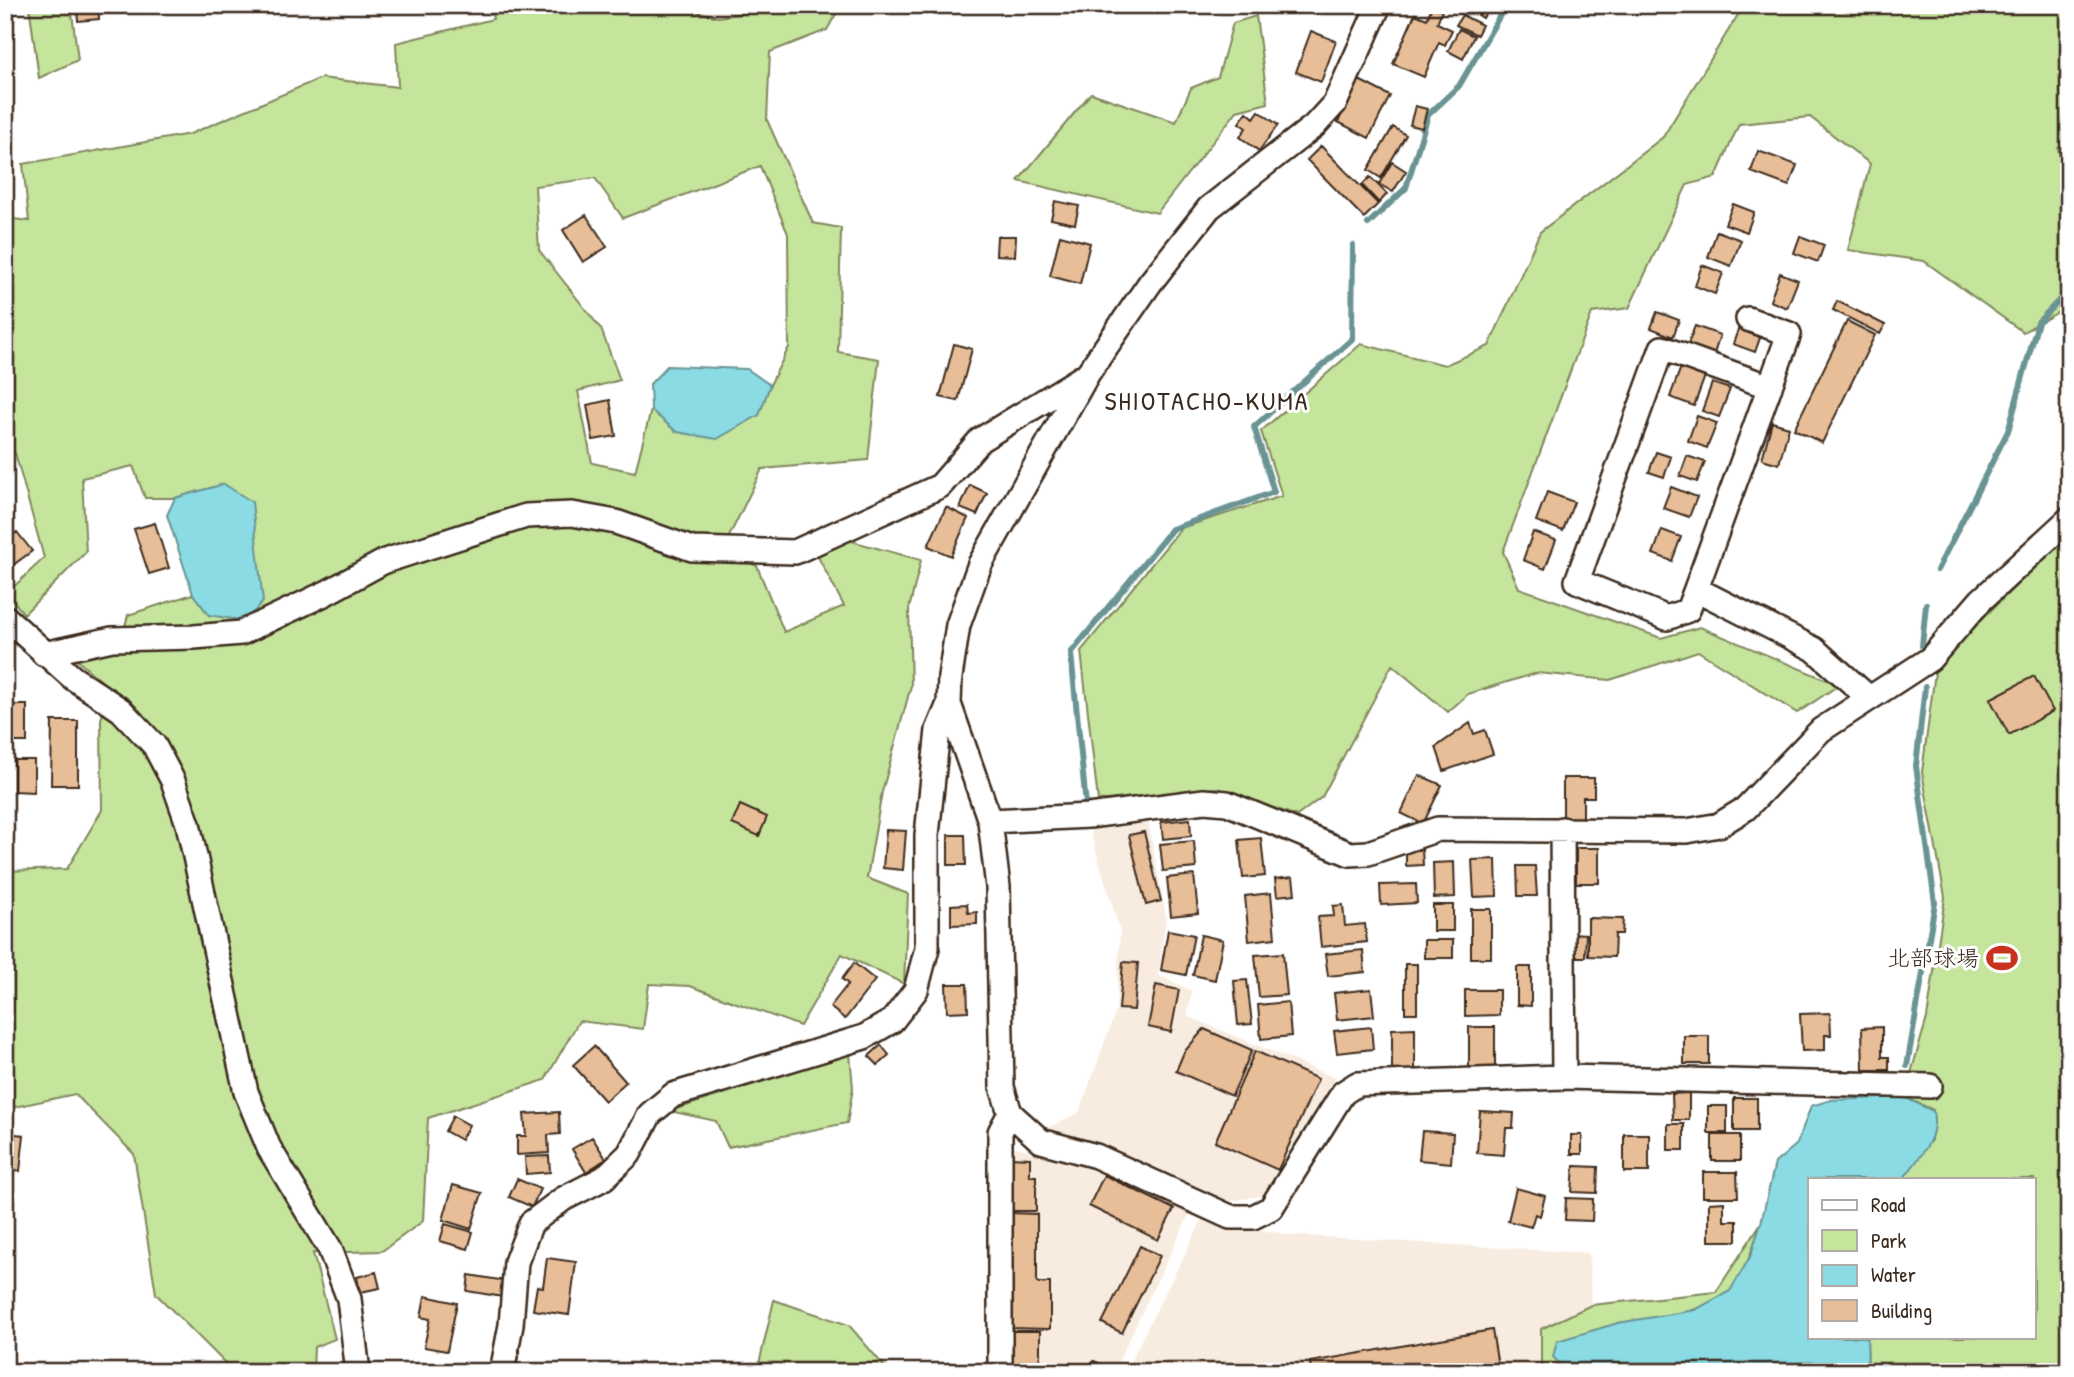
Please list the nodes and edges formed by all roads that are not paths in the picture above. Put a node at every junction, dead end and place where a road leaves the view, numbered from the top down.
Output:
1 (1379, 5) edge
2 (1748, 319) dead end
3 (1088, 373) junction
4 (1770, 387) junction
5 (2069, 519) edge
6 (1696, 589) junction
7 (5, 617) edge
8 (44, 654) junction
9 (1869, 698) junction
10 (949, 704) junction
11 (990, 821) junction
12 (1562, 830) junction
13 (1563, 1077) junction
14 (1930, 1086) dead end
15 (1010, 1113) junction
16 (358, 1372) edge
17 (502, 1372) edge
18 (1000, 1372) edge

1 - 3 street
2 - 4 street
3 - 8 street
3 - 10 street
4 - 6 street
4 - 6 street
5 - 9 street
6 - 9 street
7 - 8 street
8 - 16 street
9 - 12 street
10 - 11 street
10 - 17 street
11 - 12 street
11 - 15 street
12 - 13 street
13 - 14 street
13 - 15 street
15 - 18 street

